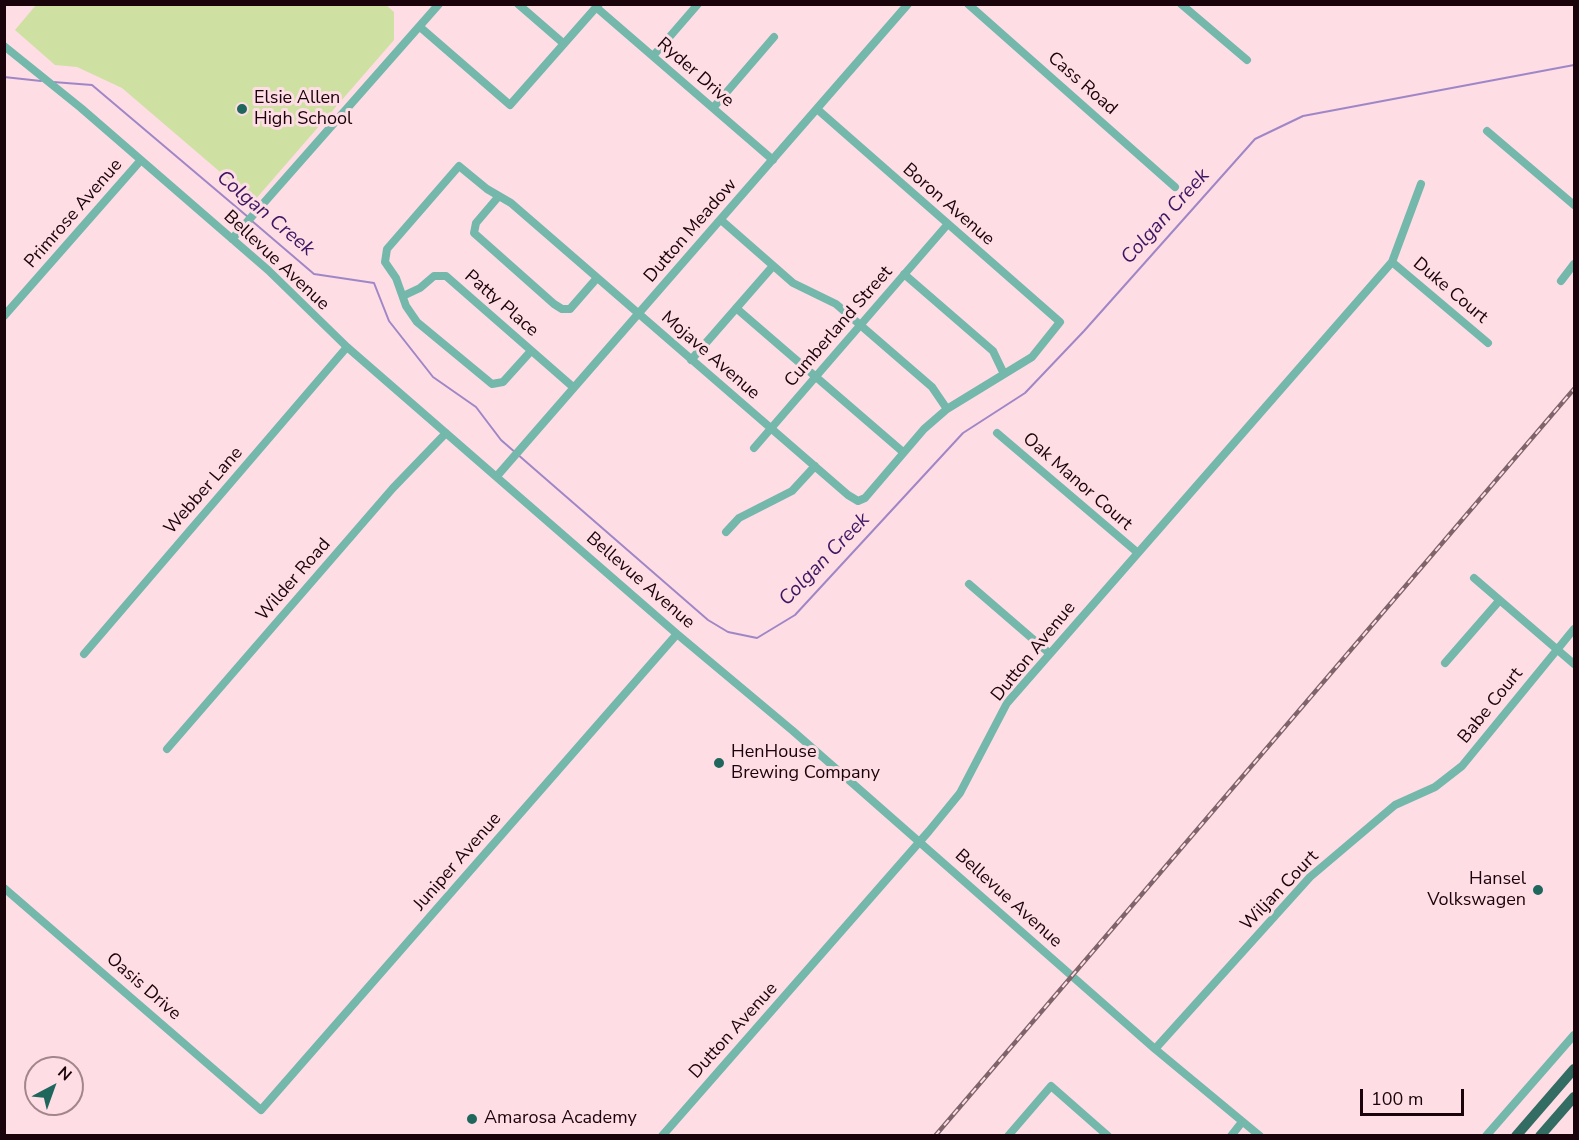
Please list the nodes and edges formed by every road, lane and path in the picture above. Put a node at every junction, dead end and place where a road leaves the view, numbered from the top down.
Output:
1 (439, 4) edge
2 (518, 4) edge
3 (698, 4) edge
4 (908, 4) edge
5 (968, 4) edge
6 (1181, 4) edge
7 (598, 6) edge
8 (420, 27) junction
9 (774, 37) dead end
10 (563, 43) junction
11 (4, 46) edge
12 (653, 56) junction
13 (1247, 60) dead end
14 (713, 108) junction
15 (817, 109) junction
16 (1487, 131) dead end
17 (141, 160) junction
18 (773, 160) junction
19 (1421, 184) dead end
20 (1175, 187) dead end
21 (499, 196) junction
22 (1575, 206) edge
23 (721, 220) junction
24 (947, 225) junction
25 (232, 239) junction
26 (1392, 262) junction
27 (1575, 264) edge
28 (773, 266) junction
29 (904, 274) junction
30 (597, 278) junction
31 (1561, 281) dead end
32 (403, 296) junction
33 (736, 308) junction
34 (639, 314) junction
35 (4, 316) edge
36 (860, 326) junction
37 (1488, 343) dead end
38 (347, 347) junction
39 (531, 351) junction
40 (690, 360) junction
41 (1004, 374) junction
42 (816, 377) junction
43 (573, 387) junction
44 (947, 409) junction
45 (771, 428) junction
46 (446, 433) junction
47 (997, 433) dead end
48 (754, 448) dead end
49 (903, 452) junction
50 (815, 466) junction
51 (497, 476) junction
52 (726, 532) dead end
53 (1138, 553) junction
54 (1474, 578) dead end
55 (969, 584) dead end
56 (1499, 601) junction
57 (1575, 629) edge
58 (677, 634) junction
59 (1557, 650) junction
60 (1049, 653) junction
61 (84, 654) dead end
62 (1444, 663) dead end
63 (1575, 664) edge
64 (167, 749) dead end
65 (1447, 779) joint
66 (921, 842) junction
67 (4, 888) edge
68 (1575, 1035) edge
69 (1155, 1049) junction
70 (1575, 1069) edge
71 (1575, 1097) edge
72 (261, 1110) joint
73 (1242, 1122) junction
74 (662, 1136) edge
75 (1008, 1136) edge
76 (1108, 1136) edge
77 (1231, 1136) edge
78 (1260, 1136) edge
79 (1486, 1136) edge
80 (1516, 1136) edge
81 (1540, 1136) edge

1 - 8 street
2 - 10 street
3 - 12 street
4 - 15 street, Dutton Meadow
5 - 20 street, Cass Road
6 - 13 street
7 - 10 street
7 - 12 street, Ryder Drive
8 - 10 street
8 - 25 street
9 - 14 street
11 - 17 street, Bellevue Avenue
12 - 14 street, Ryder Drive
14 - 18 street, Ryder Drive
15 - 18 street, Dutton Meadow
15 - 24 street, Boron Avenue
16 - 22 street
17 - 25 street, Bellevue Avenue
17 - 35 street, Primrose Avenue
18 - 23 street, Dutton Meadow
19 - 26 street, Dutton Avenue
21 - 30 street, Mojave Avenue
21 - 30 street
21 - 32 street, Mojave Avenue
23 - 28 street
23 - 34 street, Dutton Meadow
24 - 29 street, Cumberland Street
24 - 41 street, Boron Avenue
25 - 38 street, Bellevue Avenue
26 - 37 street, Duke Court
26 - 53 street, Dutton Avenue
27 - 31 street
28 - 33 street
28 - 36 street
29 - 36 street, Cumberland Street
29 - 41 street
30 - 34 street, Mojave Avenue
32 - 39 street, Patty Place
32 - 39 street
33 - 40 street
33 - 42 street
34 - 40 street, Mojave Avenue
34 - 43 street, Dutton Meadow
36 - 42 street, Cumberland Street
36 - 44 street
38 - 46 street, Bellevue Avenue
38 - 61 street, Webber Lane
39 - 43 street, Patty Place
40 - 45 street, Mojave Avenue
41 - 44 street
42 - 45 street, Cumberland Street
42 - 49 street
43 - 51 street, Dutton Meadow
44 - 49 street
45 - 48 street, Cumberland Street
45 - 50 street, Mojave Avenue
46 - 51 street, Bellevue Avenue
46 - 64 street, Wilder Road
47 - 53 street, Oak Manor Court
49 - 50 street, Mojave Avenue
50 - 52 street
51 - 58 street, Bellevue Avenue
53 - 60 street, Dutton Avenue
54 - 56 street
55 - 60 street
56 - 59 street
56 - 62 street
57 - 59 street, Babe Court
58 - 66 street, Bellevue Avenue
58 - 72 street, Juniper Avenue
59 - 63 street
59 - 65 street, Babe Court
60 - 66 street, Dutton Avenue
65 - 69 street, Wiljan Court
66 - 69 street, Bellevue Avenue
66 - 74 street, Dutton Avenue
67 - 72 street, Oasis Drive
68 - 79 street
69 - 73 street, Bellevue Avenue
70 - 80 highway
71 - 81 highway
73 - 77 street
73 - 78 street, Bellevue Avenue
75 - 76 street

